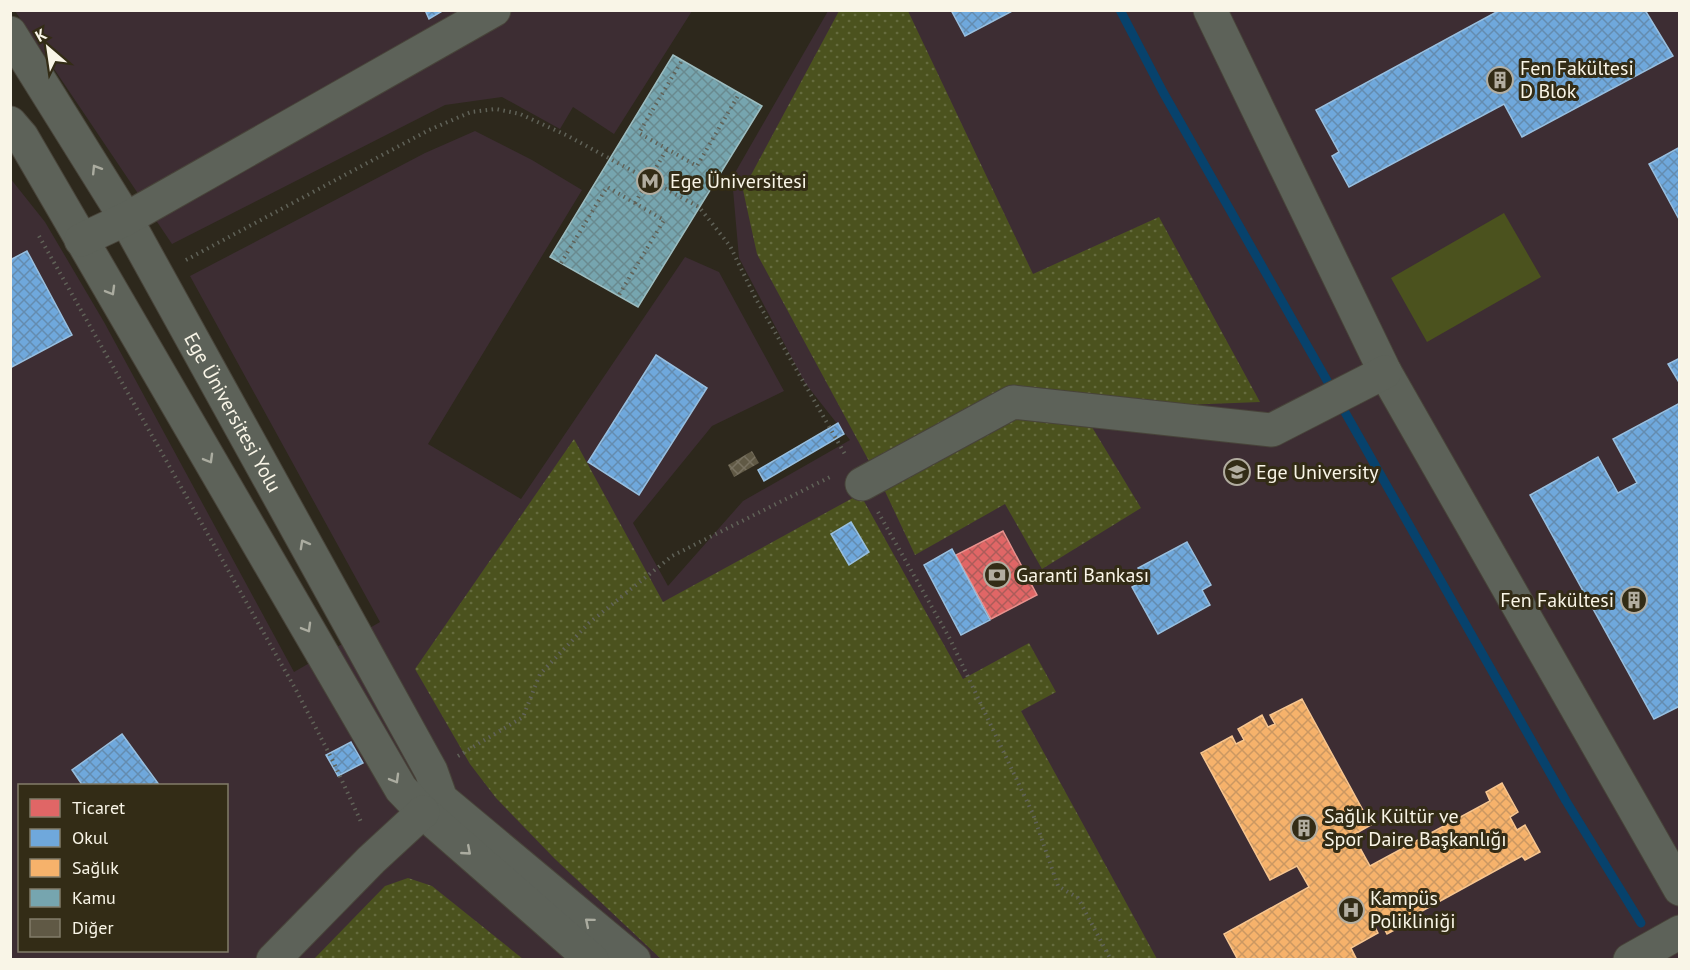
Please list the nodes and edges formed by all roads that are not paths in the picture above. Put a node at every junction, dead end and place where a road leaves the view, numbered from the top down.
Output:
1 (494, 10) edge
2 (1210, 10) edge
3 (10, 33) edge
4 (10, 123) edge
5 (126, 219) junction
6 (81, 240) junction
7 (1385, 372) junction
8 (857, 475) road end
9 (432, 794) junction
10 (1680, 889) edge
11 (1680, 932) edge
12 (273, 960) edge
13 (592, 960) edge
14 (634, 960) edge
15 (1630, 960) edge

1 - 5 street
2 - 7 street
5 -> 3 street, Ege Üniversitesi Yolu
4 - 6 street
5 - 6 street
9 -> 5 street, Ege Üniversitesi Yolu
6 -> 9 street
7 - 8 street
7 - 10 street
9 - 12 street
9 -> 13 street
14 -> 9 street
11 - 15 street

